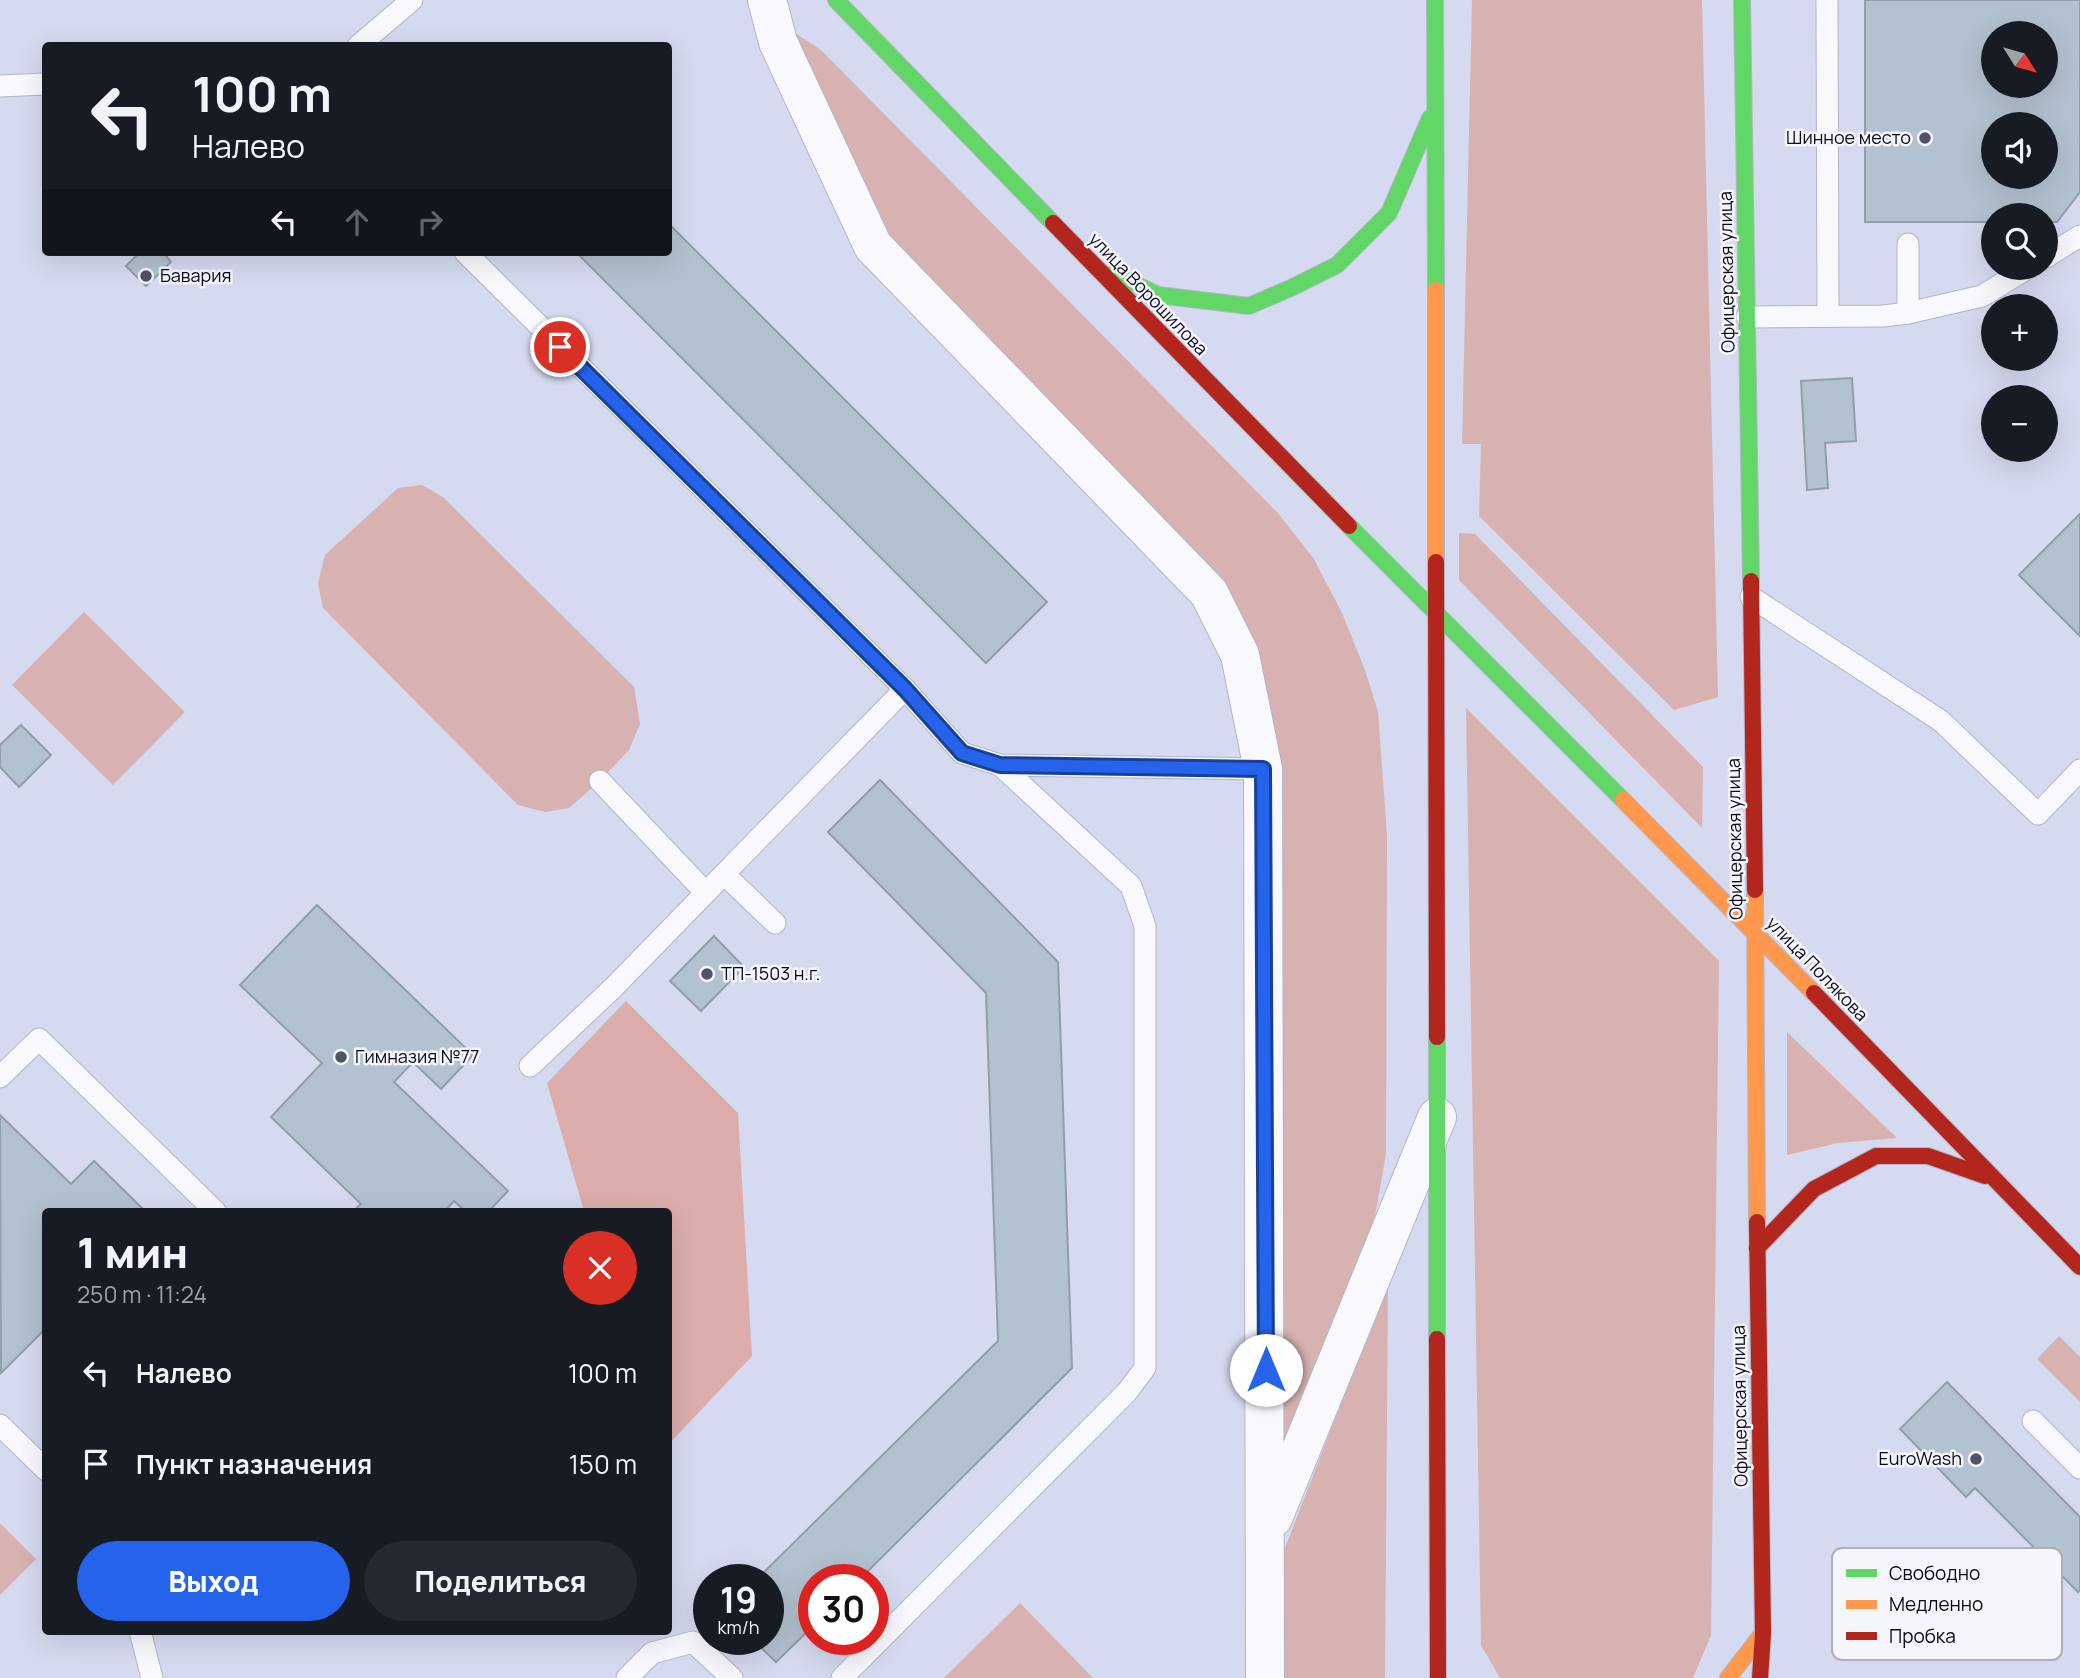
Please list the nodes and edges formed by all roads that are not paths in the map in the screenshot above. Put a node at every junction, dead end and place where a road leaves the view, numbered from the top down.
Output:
1 (412, 0) edge
2 (766, 0) edge
3 (835, 0) edge
4 (1435, 0) edge
5 (1742, 0) edge
6 (1827, 0) edge
7 (363, 42) edge
8 (42, 84) edge
9 (0, 86) edge
10 (1436, 104) junction
11 (2080, 236) edge
12 (1908, 244) dead end
13 (2058, 250) edge
14 (469, 256) edge
15 (1092, 264) junction
16 (2008, 280) edge
17 (1908, 313) junction
18 (1828, 316) junction
19 (1747, 317) junction
20 (1751, 597) junction
21 (1436, 612) junction
22 (905, 689) junction
23 (1000, 765) junction
24 (1263, 769) junction
25 (2080, 771) edge
26 (600, 780) dead end
27 (724, 874) junction
28 (705, 892) junction
29 (775, 923) dead end
30 (1756, 933) junction
31 (530, 1066) dead end
32 (0, 1077) edge
33 (1438, 1115) junction
34 (1993, 1179) junction
35 (212, 1208) edge
36 (1757, 1248) junction
37 (2080, 1267) edge
38 (2033, 1421) dead end
39 (0, 1425) edge
40 (42, 1466) edge
41 (2080, 1468) edge
42 (1266, 1534) junction
43 (1763, 1633) junction
44 (141, 1635) edge
45 (1438, 1637) junction
46 (1452, 1657) dead end
47 (152, 1678) edge
48 (626, 1678) edge
49 (732, 1678) edge
50 (842, 1678) edge
51 (1265, 1678) edge
52 (1438, 1678) edge
53 (1728, 1678) edge
54 (1760, 1678) edge

1 - 7 lane
2 - 24 street
3 - 15 main road, улица Ворошилова
4 - 10 main road
5 - 19 main road, Офицерская улица
6 - 18 lane
8 - 9 lane
10 - 15 main road
10 - 21 main road
11 - 13 lane
12 - 17 lane
14 - 22 lane
15 - 21 main road, улица Ворошилова
16 - 17 lane
17 - 18 lane
18 - 19 lane
19 - 20 main road, Офицерская улица
20 - 25 lane
20 - 30 main road, Офицерская улица
21 - 30 main road, улица Полякова
21 - 33 main road
22 - 23 lane
22 - 27 lane
23 - 24 lane
23 - 50 lane
24 - 42 street
26 - 28 lane
27 - 28 lane
27 - 29 lane
28 - 31 lane
30 - 34 main road, улица Полякова
30 - 36 main road, Офицерская улица
32 - 35 lane
33 - 42 street
33 - 45 main road
34 - 36 main road
34 - 37 main road, улица Полякова
36 - 43 main road, Офицерская улица
38 - 41 lane
39 - 40 lane
42 - 51 street
43 - 53 main road
43 - 54 main road, Офицерская улица
44 - 47 lane
45 - 46 main road
45 - 52 main road
48 - 49 lane

